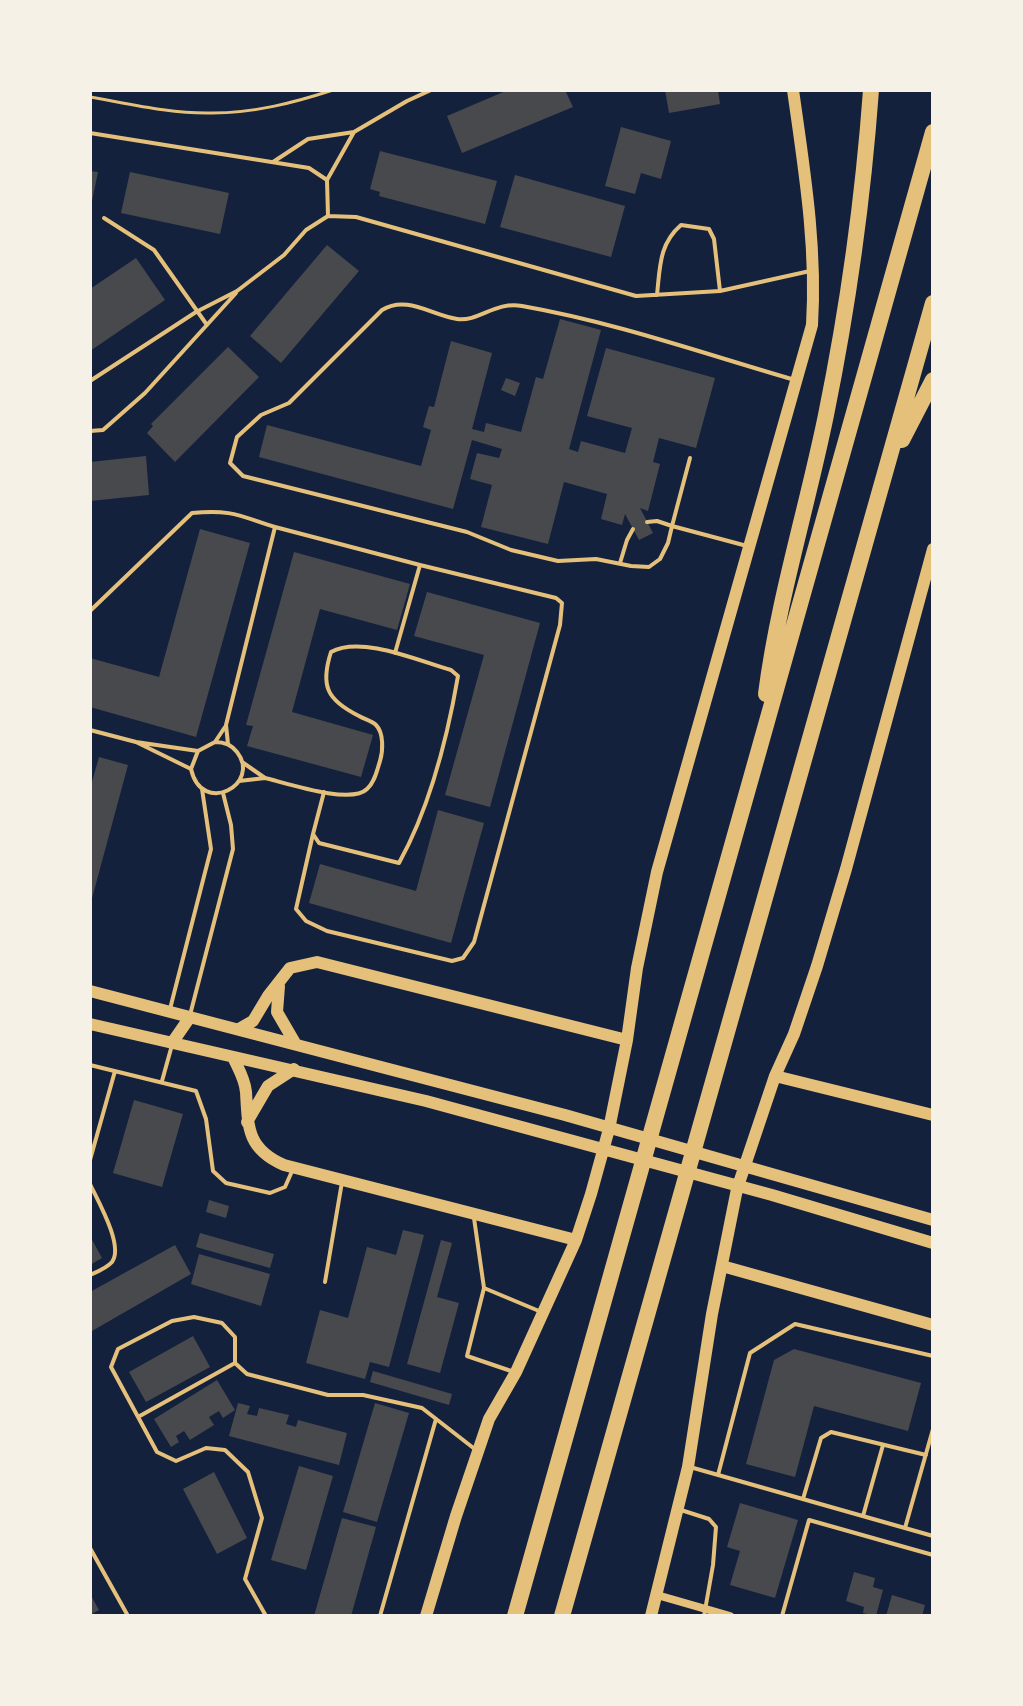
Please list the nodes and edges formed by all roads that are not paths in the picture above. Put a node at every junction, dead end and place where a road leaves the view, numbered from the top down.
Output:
1 (431, 90) edge
2 (793, 90) edge
3 (871, 90) edge
4 (354, 132) junction
5 (933, 132) edge
6 (90, 133) edge
7 (273, 162) junction
8 (327, 180) junction
9 (328, 216) junction
10 (104, 218) dead end
11 (814, 270) junction
12 (237, 291) junction
13 (720, 291) junction
14 (657, 295) junction
15 (933, 303) edge
16 (196, 312) junction
17 (207, 325) junction
18 (933, 380) edge
19 (90, 381) edge
20 (797, 381) junction
21 (90, 431) edge
22 (690, 458) dead end
23 (885, 474) junction
24 (647, 522) dead end
25 (672, 526) junction
26 (275, 527) junction
27 (633, 529) dead end
28 (751, 546) junction
29 (933, 549) edge
30 (620, 563) junction
31 (420, 565) junction
32 (90, 611) edge
33 (395, 653) junction
34 (226, 725) junction
35 (90, 730) edge
36 (136, 742) junction
37 (215, 742) junction
38 (228, 744) junction
39 (759, 750) junction
40 (198, 751) junction
41 (242, 762) junction
42 (191, 769) junction
43 (265, 778) junction
44 (239, 781) junction
45 (202, 789) junction
46 (324, 792) junction
47 (223, 793) junction
48 (313, 834) junction
49 (280, 979) junction
50 (90, 991) edge
51 (169, 1012) junction
52 (190, 1017) junction
53 (90, 1024) edge
54 (239, 1029) junction
55 (627, 1040) junction
56 (172, 1043) junction
57 (295, 1043) junction
58 (233, 1057) junction
59 (90, 1065) edge
60 (294, 1069) junction
61 (115, 1071) junction
62 (775, 1076) junction
63 (162, 1081) junction
64 (933, 1115) edge
65 (247, 1122) junction
66 (91, 1156) edge
67 (294, 1168) junction
68 (342, 1180) junction
69 (90, 1184) edge
70 (473, 1214) junction
71 (933, 1220) edge
72 (576, 1240) junction
73 (933, 1243) edge
74 (722, 1266) junction
75 (90, 1275) edge
76 (325, 1282) dead end
77 (484, 1288) junction
78 (542, 1312) junction
79 (933, 1325) edge
80 (933, 1356) edge
81 (235, 1363) junction
82 (516, 1372) junction
83 (138, 1417) junction
84 (436, 1419) junction
85 (933, 1429) edge
86 (883, 1445) junction
87 (478, 1452) junction
88 (926, 1455) junction
89 (688, 1467) junction
90 (718, 1475) junction
91 (803, 1499) junction
92 (679, 1510) junction
93 (863, 1516) junction
94 (905, 1528) junction
95 (933, 1536) edge
96 (90, 1548) edge
97 (933, 1555) edge
98 (657, 1595) junction
99 (705, 1613) edge
100 (128, 1616) edge
101 (266, 1616) edge
102 (380, 1616) edge
103 (426, 1616) edge
104 (515, 1616) edge
105 (562, 1616) edge
106 (651, 1616) edge
107 (730, 1616) edge
108 (782, 1616) edge

1 - 4 lane
2 - 11 main road
3 - 39 highway
4 - 7 lane
4 - 8 lane
5 - 39 highway
6 - 7 lane
7 - 8 lane
8 - 9 lane
9 - 12 lane
9 - 14 lane
10 - 16 lane
11 - 13 lane
11 - 20 main road
12 - 16 lane
12 - 17 lane
13 - 14 lane
13 - 14 lane
15 - 23 highway
16 - 17 lane
16 - 19 lane
17 - 21 lane
18 - 23 highway
20 - 28 main road
20 - 30 lane
22 - 25 lane
23 - 105 highway
24 - 25 lane
25 - 28 lane
25 - 30 lane
26 - 31 lane
26 - 32 lane
26 - 34 lane
27 - 30 lane
28 - 55 main road
29 - 62 main road
31 - 33 lane
31 - 48 lane
33 - 46 lane
33 - 48 lane
34 - 37 lane
34 - 38 lane
35 - 36 lane
36 - 40 lane
36 - 42 lane
37 - 38 lane
37 - 40 lane
38 - 41 lane
39 - 104 highway
40 - 42 lane
41 - 43 lane
41 - 44 lane
42 - 45 lane
43 - 44 lane
43 - 46 lane
44 - 47 lane
45 - 47 lane
45 - 51 lane
46 - 48 lane
47 - 52 lane
49 - 54 main road
49 - 55 main road
49 - 57 main road
50 - 51 main road
51 - 52 main road
51 - 56 main road
52 - 54 main road
52 - 56 main road
53 - 56 main road
54 - 57 main road
55 - 72 main road
56 - 58 main road
56 - 63 lane
57 - 71 main road
58 - 60 main road
58 - 65 main road
59 - 61 lane
60 - 65 main road
60 - 73 main road
61 - 63 lane
61 - 66 lane
62 - 64 main road
62 - 74 main road
63 - 67 lane
65 - 67 main road
67 - 68 main road
68 - 70 main road
68 - 76 lane
69 - 75 lane
70 - 72 main road
70 - 77 lane
72 - 78 main road
74 - 79 main road
74 - 89 main road
77 - 78 lane
77 - 82 lane
78 - 82 main road
80 - 90 lane
81 - 83 lane
81 - 83 lane
81 - 84 lane
82 - 87 main road
83 - 101 lane
84 - 87 lane
84 - 102 lane
85 - 88 lane
86 - 88 lane
86 - 91 lane
86 - 93 lane
87 - 103 main road
88 - 94 lane
89 - 90 lane
89 - 92 main road
90 - 91 lane
91 - 93 lane
92 - 98 main road
92 - 99 lane
93 - 94 lane
94 - 95 lane
96 - 100 lane
97 - 108 lane
98 - 99 street
98 - 106 main road
99 - 107 street

